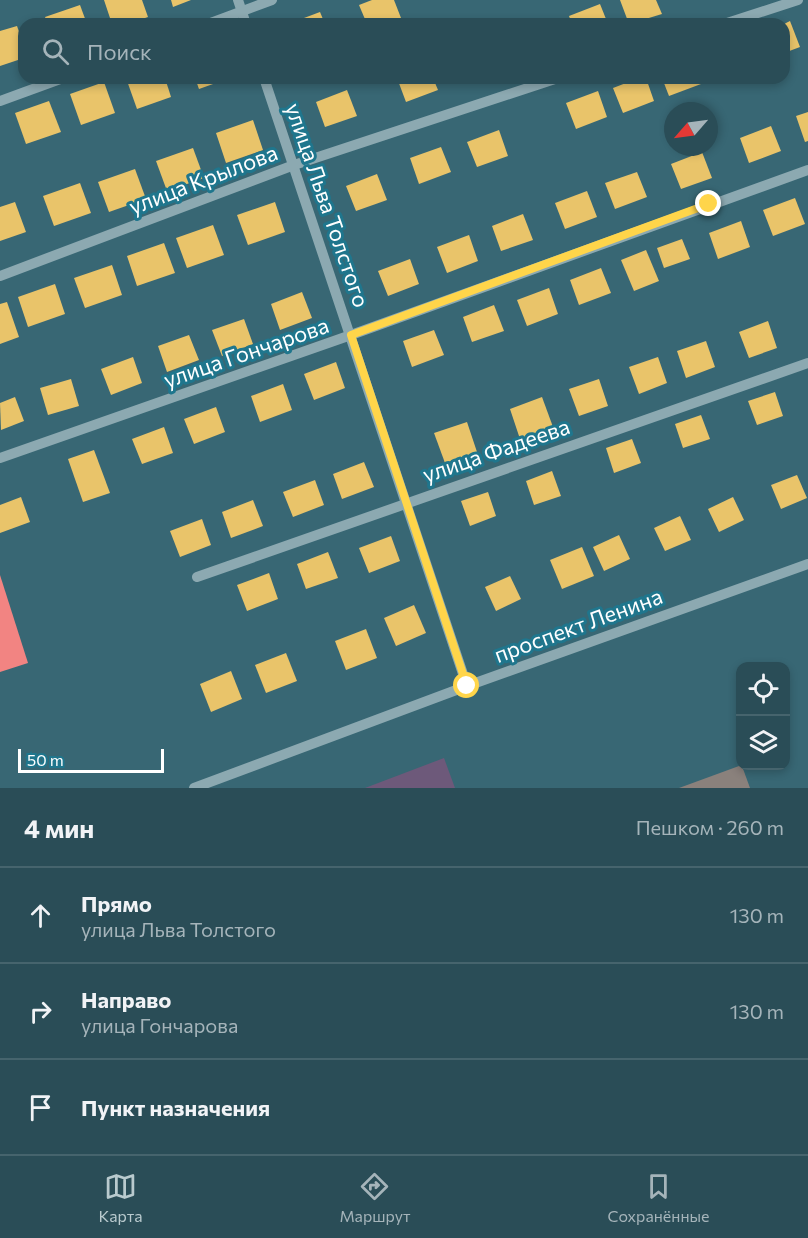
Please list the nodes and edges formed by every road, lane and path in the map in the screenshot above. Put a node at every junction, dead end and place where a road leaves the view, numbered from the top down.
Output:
1 (238, 0) edge
2 (272, 0) edge
3 (798, 0) edge
4 (242, 11) junction
5 (224, 18) edge
6 (244, 18) edge
7 (742, 18) edge
8 (47, 84) edge
9 (266, 84) edge
10 (540, 84) edge
11 (0, 101) edge
12 (294, 165) junction
13 (808, 170) edge
14 (0, 276) edge
15 (351, 335) junction
16 (808, 363) edge
17 (0, 458) edge
18 (407, 501) junction
19 (808, 564) edge
20 (197, 576) dead end
21 (467, 686) junction
22 (194, 788) edge

1 - 4 street
2 - 4 street
3 - 7 street
4 - 5 street
4 - 6 street
8 - 11 street
9 - 12 street, улица Льва Толстого
10 - 12 street, улица Крылова
12 - 14 street, улица Крылова
12 - 15 street, улица Льва Толстого
13 - 15 street, улица Гончарова
15 - 17 street, улица Гончарова
15 - 18 street, улица Льва Толстого
16 - 18 street, улица Фадеева
18 - 20 street, улица Фадеева
18 - 21 street, улица Льва Толстого
19 - 21 street, проспект Ленина
21 - 22 street, проспект Ленина

